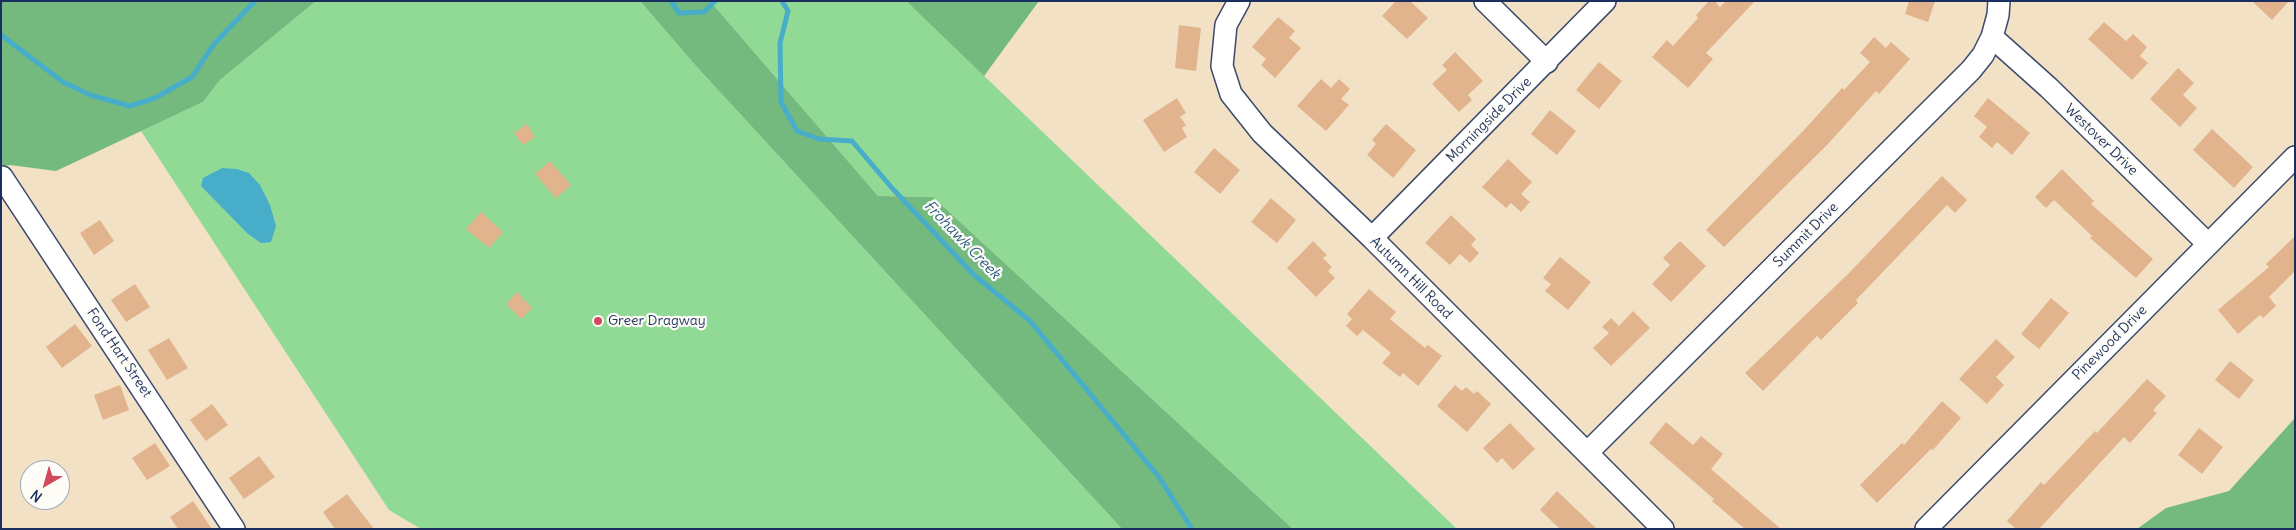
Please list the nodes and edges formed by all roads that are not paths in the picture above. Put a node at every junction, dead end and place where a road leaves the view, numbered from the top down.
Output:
1 (1239, 1) edge
2 (1485, 1) edge
3 (1605, 1) edge
4 (1998, 1) edge
5 (1992, 37) junction
6 (1546, 62) junction
7 (2295, 157) edge
8 (2, 177) edge
9 (1372, 238) junction
10 (2208, 244) junction
11 (1587, 453) junction
12 (234, 529) edge
13 (1662, 529) edge
14 (1926, 529) edge

1 - 9 street, Autumn Hill Road
2 - 6 street
3 - 6 street, Morningside Drive
4 - 5 street, Summit Drive
5 - 10 street, Westover Drive
5 - 11 street, Summit Drive
6 - 9 street, Morningside Drive
7 - 10 street, Pinewood Drive
8 - 12 street, Fond Hart Street
9 - 11 street, Autumn Hill Road
10 - 14 street, Pinewood Drive
11 - 13 street, Autumn Hill Road

